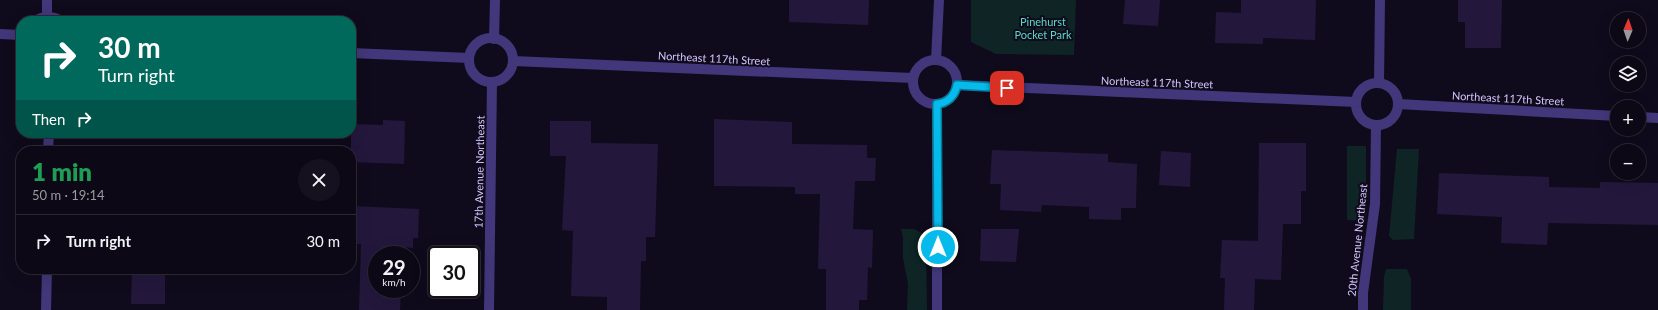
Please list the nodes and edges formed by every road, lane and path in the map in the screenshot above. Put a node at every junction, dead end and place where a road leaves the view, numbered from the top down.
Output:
1 (47, 0) edge
2 (495, 0) edge
3 (938, 0) edge
4 (1380, 0) edge
5 (47, 16) edge
6 (0, 34) edge
7 (16, 35) edge
8 (494, 39) junction
9 (356, 52) edge
10 (469, 58) junction
11 (936, 60) junction
12 (513, 61) junction
13 (913, 78) junction
14 (492, 82) junction
15 (1379, 83) junction
16 (957, 85) junction
17 (1356, 102) junction
18 (937, 104) junction
19 (1398, 104) junction
20 (1610, 116) edge
21 (1646, 117) edge
22 (1658, 118) edge
23 (1376, 125) junction
24 (47, 274) edge
25 (46, 310) edge
26 (489, 310) edge
27 (938, 310) edge
28 (1363, 310) edge

1 - 5 street
2 - 8 street
3 - 11 street
4 - 15 street
6 - 7 street
8 - 10 street
8 - 12 street
9 - 10 street
10 - 14 street
11 - 13 street
11 - 16 street
12 - 13 street, Northeast 117th Street
12 - 14 street
13 - 18 street
14 - 26 street, 17th Avenue Northeast
15 - 17 street
15 - 19 street
16 - 17 street, Northeast 117th Street
16 - 18 street
17 - 23 street
18 - 27 street
19 - 20 street, Northeast 117th Street
19 - 23 street
21 - 22 street
23 - 28 street, 20th Avenue Northeast
24 - 25 street

